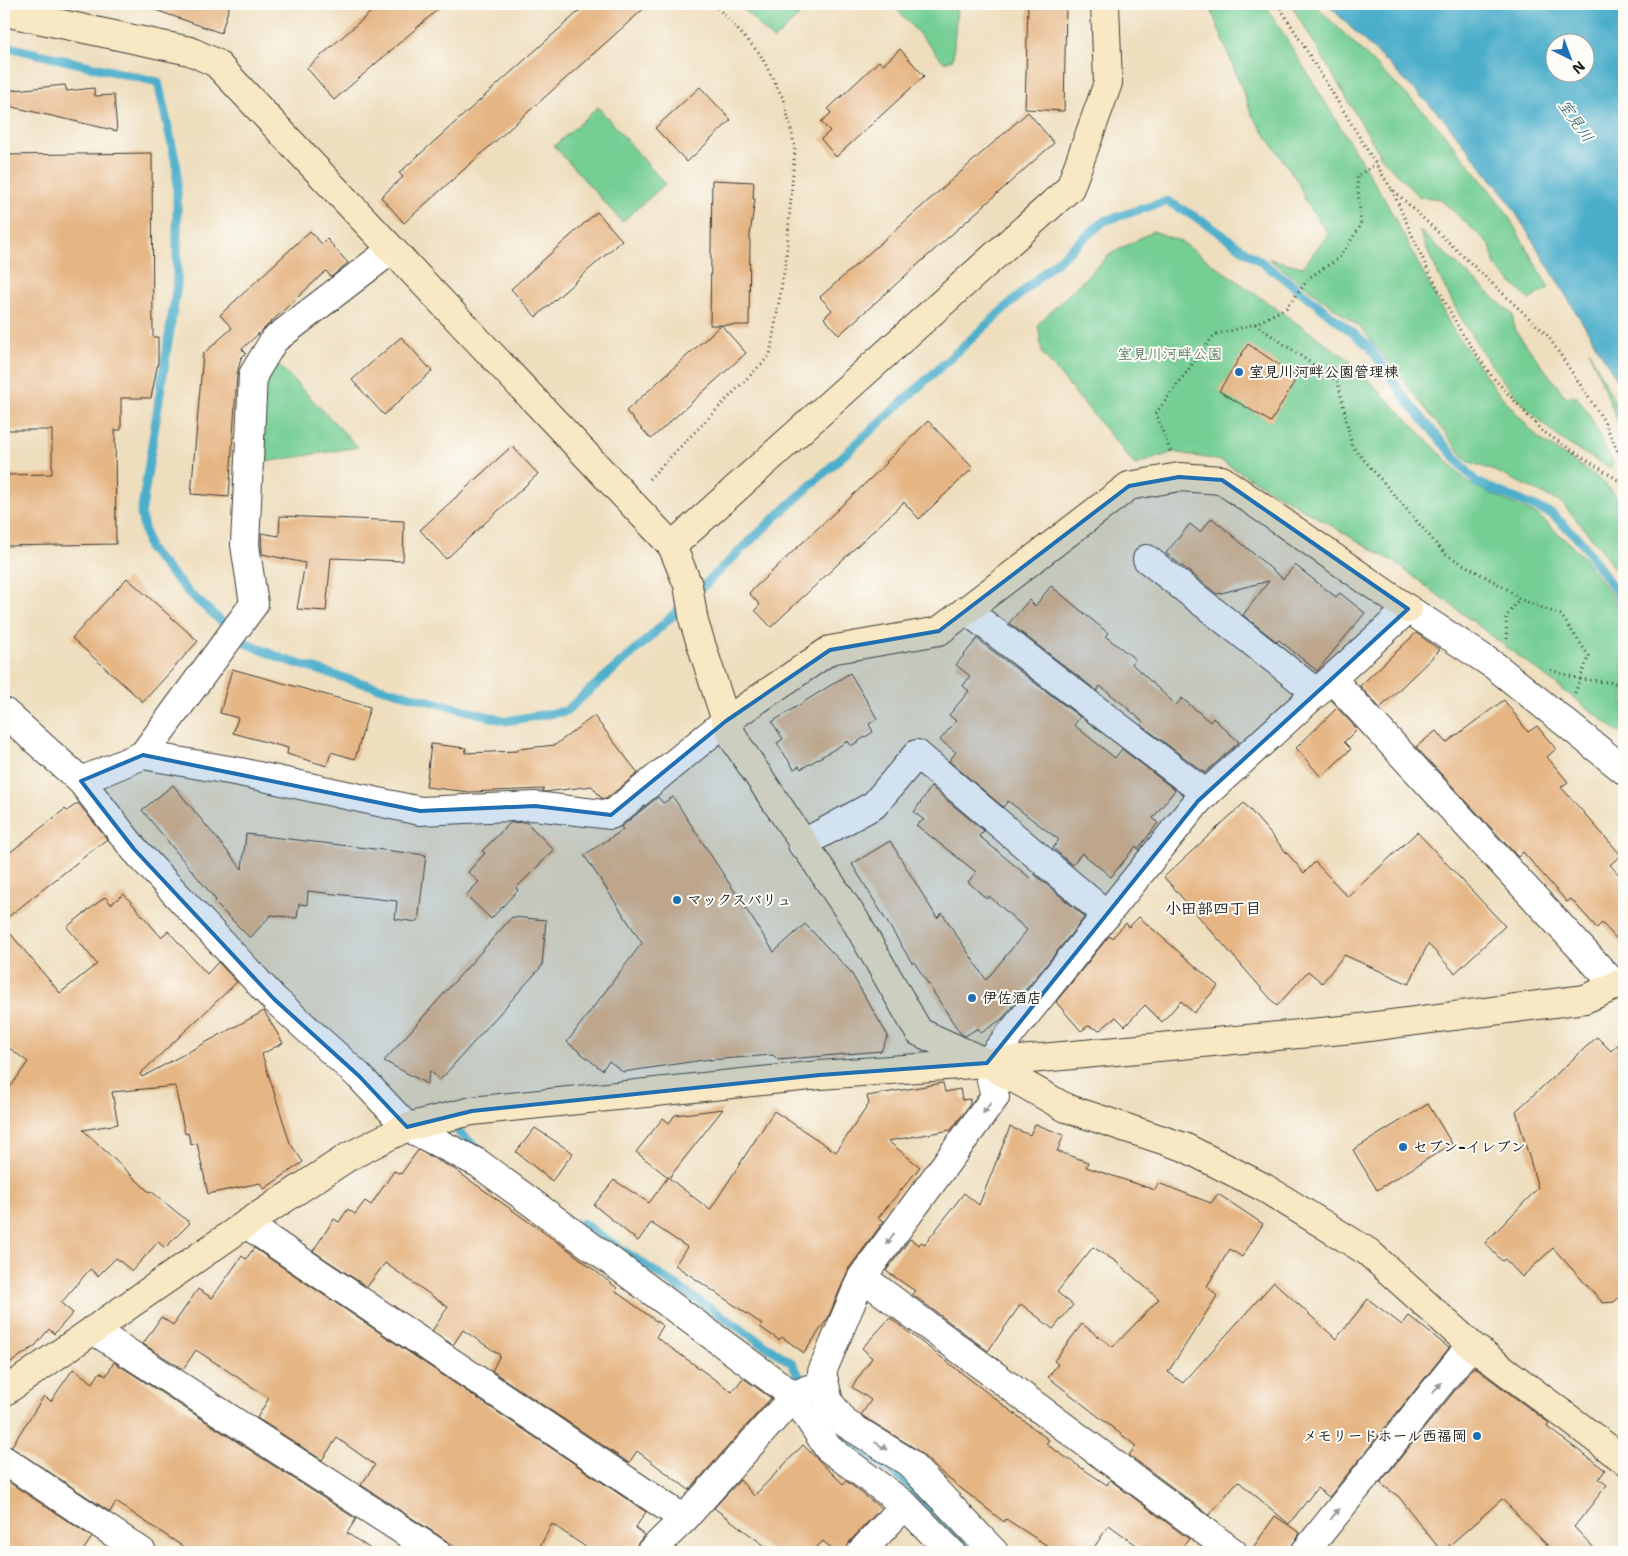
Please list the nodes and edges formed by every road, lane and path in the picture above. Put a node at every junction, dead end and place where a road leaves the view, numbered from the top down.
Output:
1 (714, 4) edge
2 (1105, 4) edge
3 (1278, 4) edge
4 (4, 12) edge
5 (1376, 164) junction
6 (1390, 187) junction
7 (391, 250) junction
8 (1255, 324) junction
9 (1624, 465) edge
10 (1180, 477) junction
11 (1624, 484) edge
12 (629, 499) junction
13 (672, 546) junction
14 (1147, 559) dead end
15 (1520, 599) junction
16 (1408, 609) junction
17 (966, 610) junction
18 (1508, 643) dead end
19 (1539, 664) dead end
20 (1580, 679) junction
21 (1324, 686) junction
22 (1624, 690) edge
23 (4, 712) edge
24 (726, 721) junction
25 (1564, 721) junction
26 (143, 755) junction
27 (1624, 770) edge
28 (81, 781) junction
29 (1206, 794) junction
30 (802, 844) junction
31 (1107, 915) junction
32 (1620, 984) edge
33 (988, 1063) junction
34 (407, 1127) junction
35 (246, 1224) junction
36 (862, 1277) junction
37 (93, 1330) junction
38 (1471, 1345) junction
39 (824, 1381) junction
40 (4, 1392) edge
41 (794, 1396) junction
42 (845, 1423) junction
43 (828, 1448) junction
44 (4, 1460) edge
45 (1624, 1460) edge
46 (905, 1505) junction
47 (684, 1519) junction
48 (142, 1552) edge
49 (436, 1552) edge
50 (650, 1552) edge
51 (860, 1552) edge
52 (950, 1552) edge
53 (994, 1552) edge
54 (1233, 1552) edge
55 (1305, 1552) edge

1 - 12 path
2 - 13 street
3 - 5 path
4 - 7 street
5 - 6 path
5 - 8 path
6 - 9 path
6 - 11 path
7 - 12 street
7 - 26 street
8 - 10 path
8 - 15 path
10 - 16 street
10 - 17 street
12 - 13 street
13 - 24 street
14 - 21 street
15 - 18 path
15 - 20 path
16 - 21 street
16 - 25 street
17 - 24 street
17 - 29 street
19 - 20 path
20 - 22 path
20 - 25 path
21 - 29 street
21 - 32 street
23 - 28 street
24 - 26 street
24 - 30 street
25 - 27 street
26 - 28 street
28 - 34 street
29 - 31 street
30 - 31 street
30 - 33 street
31 - 33 street
32 - 33 street
33 - 34 street
33 -> 36 street
33 - 38 street
34 - 35 street
34 - 41 street
35 - 37 street
35 - 47 street
36 - 39 street
36 - 54 street
37 - 40 street
37 - 49 street
38 - 45 street
55 -> 38 street
39 - 41 street
39 - 42 street
41 - 43 street
41 - 47 street
42 - 43 street
42 -> 53 street
43 - 46 street
44 - 48 street
46 - 51 street
46 - 52 street
47 - 50 street

